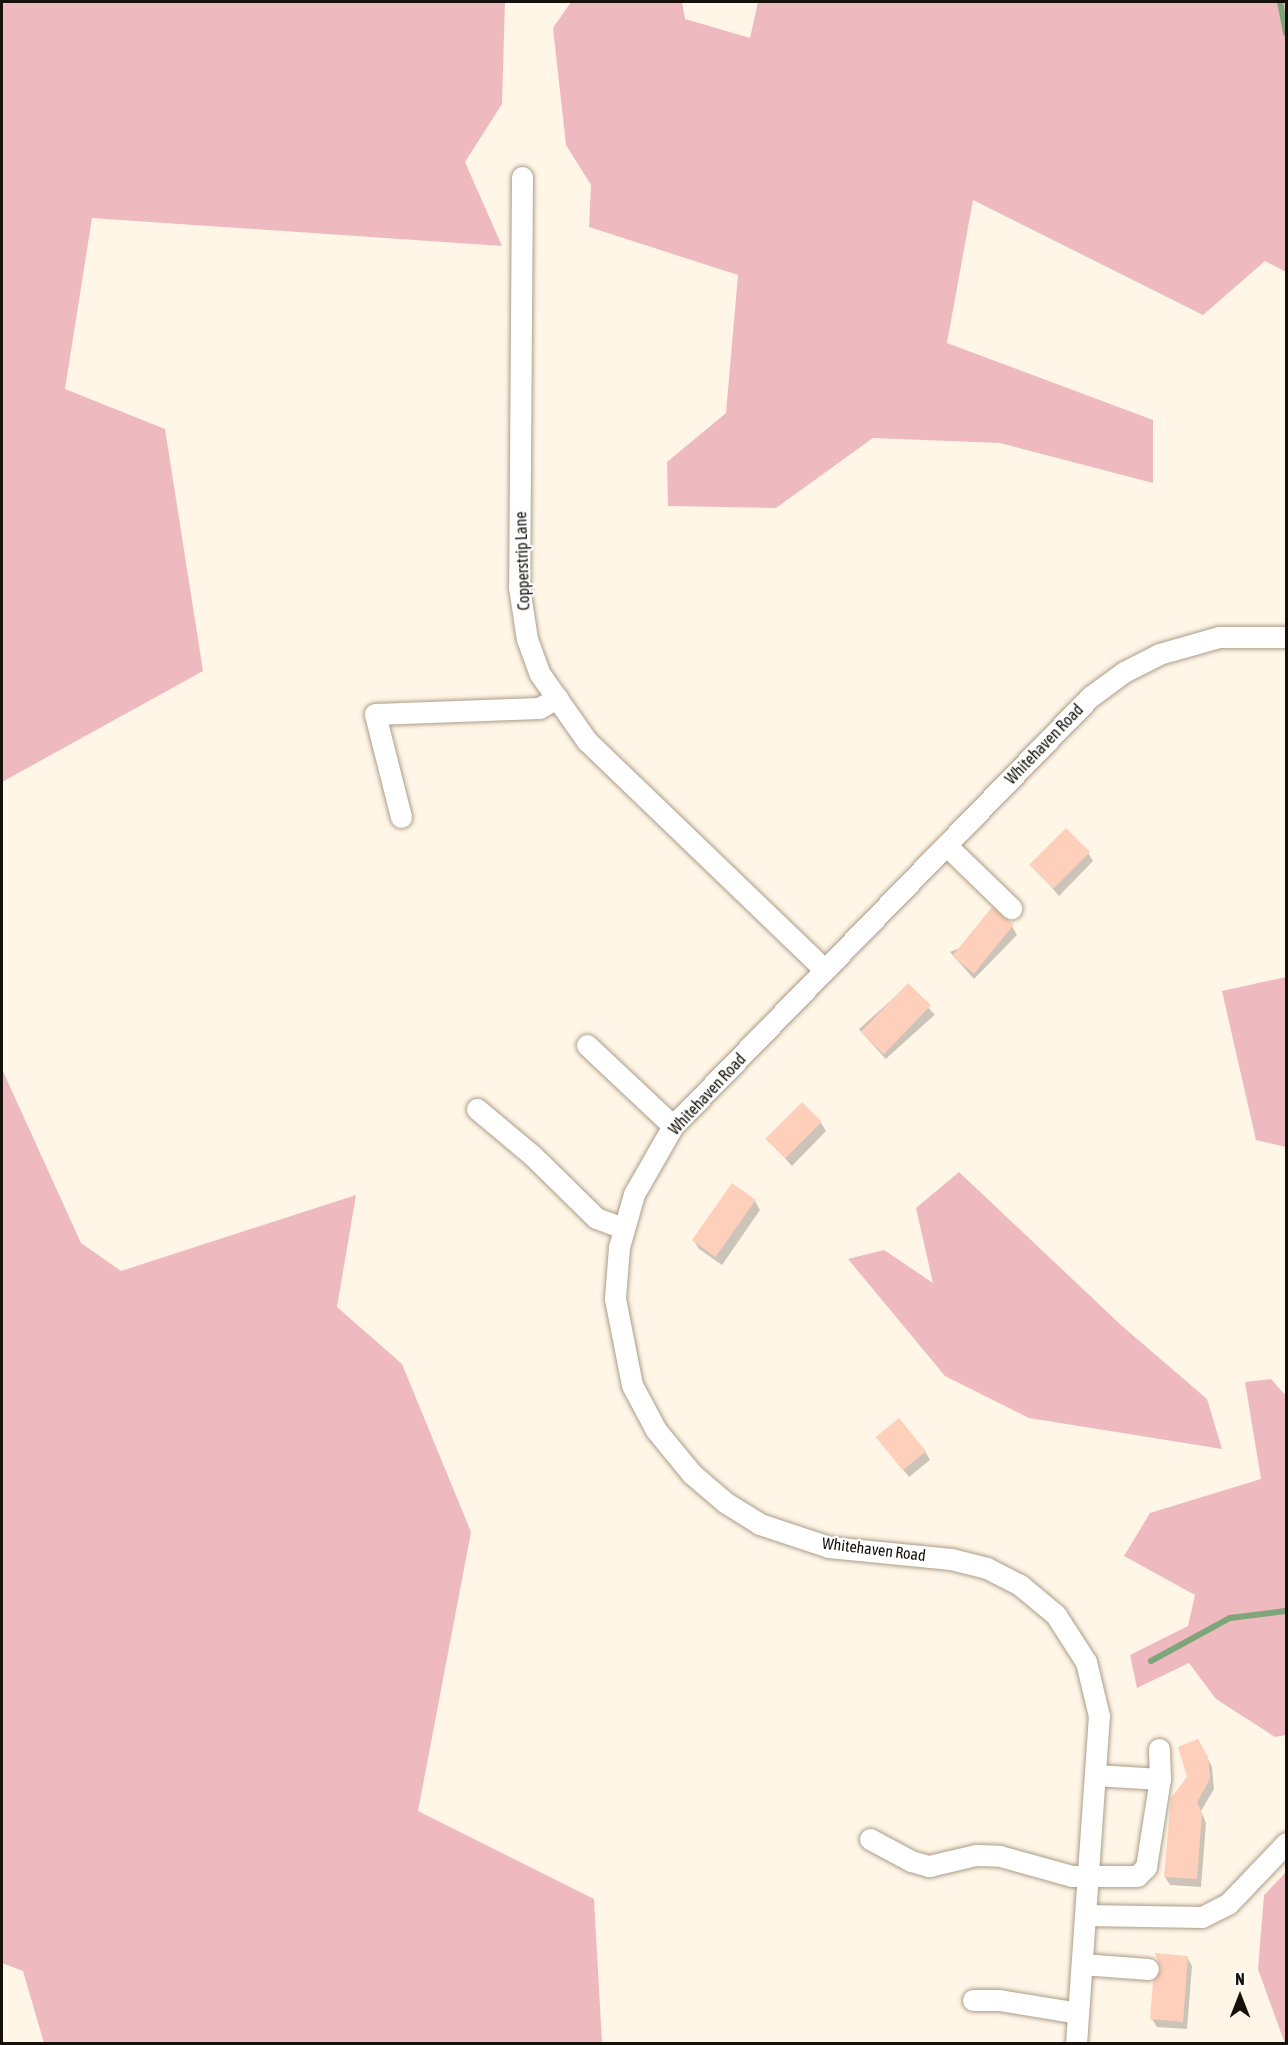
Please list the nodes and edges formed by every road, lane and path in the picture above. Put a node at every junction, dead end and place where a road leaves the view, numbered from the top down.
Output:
1 (522, 177) dead end
2 (1287, 637) edge
3 (557, 698) junction
4 (401, 817) dead end
5 (946, 846) junction
6 (1011, 908) dead end
7 (825, 970) junction
8 (587, 1045) dead end
9 (477, 1109) dead end
10 (673, 1126) junction
11 (624, 1228) junction
12 (1159, 1749) dead end
13 (1095, 1775) junction
14 (1160, 1779) junction
15 (870, 1839) dead end
16 (1287, 1843) edge
17 (1088, 1878) junction
18 (1085, 1915) junction
19 (1082, 1964) junction
20 (1148, 1970) dead end
21 (973, 2000) dead end
22 (1078, 2013) junction
23 (1076, 2043) edge

1 - 3 street, Copperstrip Lane
2 - 5 street, Whitehaven Road
3 - 4 street
3 - 7 street, Copperstrip Lane
5 - 6 street
5 - 7 street, Whitehaven Road
7 - 10 street, Whitehaven Road
8 - 10 street
9 - 11 street
10 - 11 street, Whitehaven Road
11 - 13 street, Whitehaven Road
12 - 14 street
13 - 14 street
13 - 17 street, Whitehaven Road
14 - 17 street
15 - 17 street
16 - 18 street
17 - 18 street, Whitehaven Road
18 - 19 street, Whitehaven Road
19 - 20 street
19 - 22 street, Whitehaven Road
21 - 22 street
22 - 23 street, Whitehaven Road

